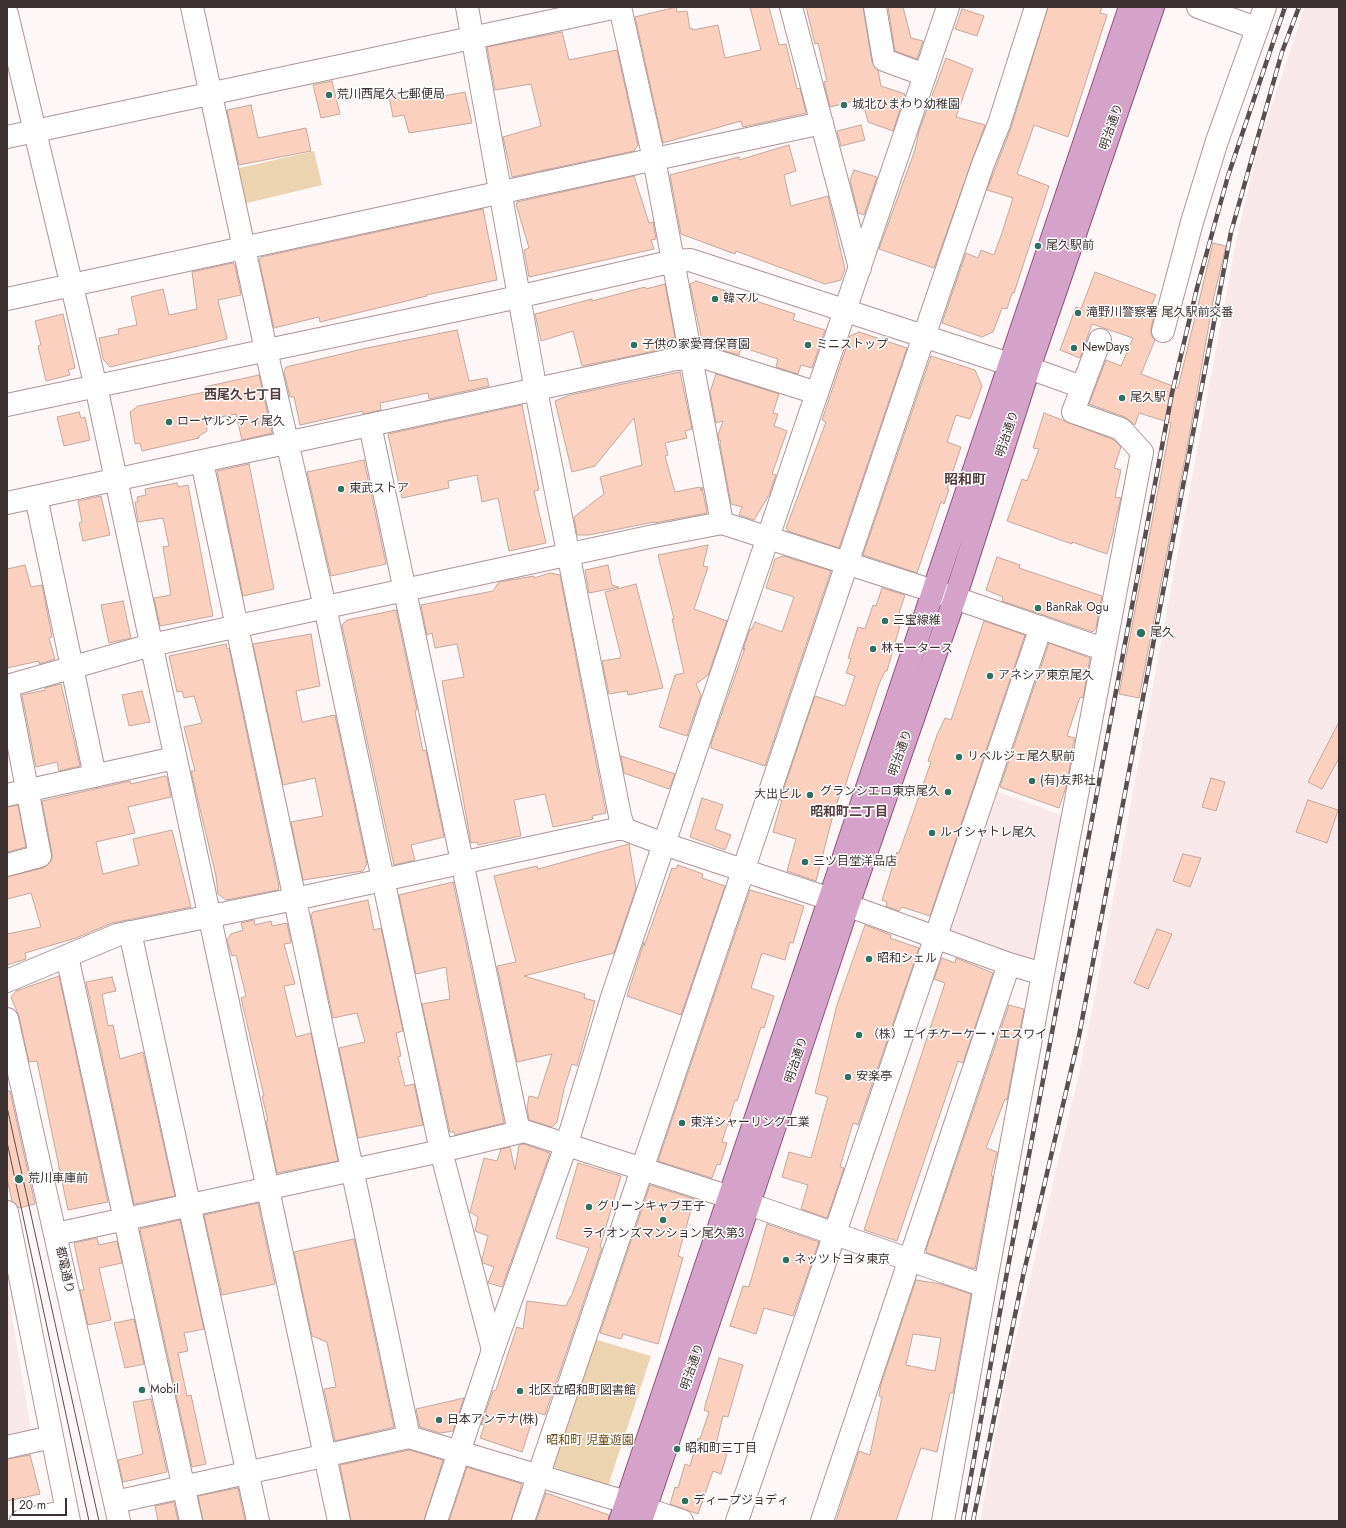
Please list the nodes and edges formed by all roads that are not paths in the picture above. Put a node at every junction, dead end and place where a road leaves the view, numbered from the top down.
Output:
1 (192, 7) edge
2 (467, 7) edge
3 (617, 7) edge
4 (620, 7) edge
5 (791, 7) edge
6 (875, 7) edge
7 (948, 7) edge
8 (1036, 7) edge
9 (1130, 7) edge
10 (1152, 7) edge
11 (1198, 7) edge
12 (1265, 7) edge
13 (7, 14) edge
14 (1256, 28) junction
15 (472, 38) junction
16 (925, 75) junction
17 (211, 94) junction
18 (822, 123) junction
19 (35, 131) junction
20 (7, 137) edge
21 (654, 159) junction
22 (500, 192) junction
23 (244, 248) junction
24 (674, 261) junction
25 (860, 268) junction
26 (72, 285) junction
27 (518, 296) junction
28 (7, 299) edge
29 (845, 309) junction
30 (1164, 331) dead end
31 (924, 336) junction
32 (1100, 340) dead end
33 (266, 350) junction
34 (692, 358) junction
35 (1019, 366) junction
36 (535, 385) junction
37 (96, 386) junction
38 (1082, 387) junction
39 (817, 393) junction
40 (7, 405) edge
41 (370, 425) junction
42 (288, 443) junction
43 (202, 462) junction
44 (116, 480) junction
45 (36, 497) junction
46 (7, 503) edge
47 (722, 523) junction
48 (769, 539) junction
49 (569, 554) junction
50 (848, 563) junction
51 (405, 590) junction
52 (934, 591) junction
53 (955, 598) junction
54 (325, 607) junction
55 (237, 626) junction
56 (1041, 627) junction
57 (151, 645) junction
58 (1103, 649) junction
59 (72, 668) junction
60 (7, 686) edge
61 (175, 758) junction
62 (95, 776) junction
63 (17, 793) edge
64 (624, 829) junction
65 (664, 844) junction
66 (463, 863) junction
67 (7, 865) edge
68 (743, 870) junction
69 (383, 880) junction
70 (295, 899) junction
71 (839, 902) junction
72 (210, 916) junction
73 (130, 932) junction
74 (935, 936) junction
75 (67, 956) junction
76 (1009, 964) junction
77 (1043, 974) junction
78 (7, 981) edge
79 (7, 1019) edge
80 (519, 1132) junction
81 (566, 1143) junction
82 (441, 1151) junction
83 (352, 1170) junction
84 (642, 1170) junction
85 (268, 1188) junction
86 (739, 1200) junction
87 (190, 1205) junction
88 (7, 1212) edge
89 (126, 1219) junction
90 (56, 1234) junction
91 (833, 1234) junction
92 (911, 1260) junction
93 (985, 1286) junction
94 (493, 1350) junction
95 (52, 1437) junction
96 (409, 1437) junction
97 (7, 1447) edge
98 (460, 1453) junction
99 (325, 1456) junction
100 (248, 1473) junction
101 (539, 1475) junction
102 (183, 1487) junction
103 (117, 1511) edge
104 (633, 1513) edge
105 (68, 1516) edge
106 (21, 1521) edge
107 (191, 1521) edge
108 (258, 1521) edge
109 (339, 1521) edge
110 (436, 1521) edge
111 (523, 1521) edge
112 (682, 1521) edge
113 (737, 1521) edge
114 (822, 1521) edge
115 (943, 1521) edge

1 - 17 street
2 - 15 street
3 - 15 street
4 - 21 street
5 - 18 street
6 - 16 street
7 - 16 street
8 - 31 street
9 - 35 main road, 明治通り
10 - 35 main road, 明治通り
11 - 14 street
12 - 14 street
13 - 19 street
14 - 30 street
15 - 17 street
15 - 22 street
16 - 25 street
17 - 19 street
17 - 23 street
18 - 21 street
18 - 25 street
19 - 20 street
19 - 26 street
21 - 22 street
21 - 24 street
22 - 23 street
22 - 27 street
23 - 26 street
23 - 33 street
24 - 27 street
24 - 29 street
24 - 34 street
25 - 29 street
26 - 28 street
26 - 37 street
27 - 33 street
27 - 36 street
29 - 31 street
29 - 39 street
31 - 35 street
31 - 50 street
32 - 38 street
33 - 37 street
33 - 42 street
34 - 36 street
34 - 39 street
34 - 47 street
35 - 38 street
35 - 52 main road, 明治通り
35 - 53 main road, 明治通り
36 - 41 street
36 - 49 street
37 - 40 street
37 - 44 street
38 - 58 street
39 - 48 street
41 - 42 street
41 - 51 street
42 - 43 street
42 - 54 street
43 - 44 street
43 - 55 street
44 - 45 street
44 - 57 street
45 - 46 street
45 - 59 street
47 - 48 street
47 - 49 street
48 - 50 street
48 - 65 street
49 - 51 street
49 - 64 street
50 - 52 street
50 - 68 street
51 - 54 street
51 - 66 street
52 - 53 street
52 - 71 main road, 明治通り
53 - 56 street
53 - 71 main road, 明治通り
54 - 55 street
54 - 69 street
55 - 57 street
55 - 70 street
56 - 58 street
56 - 74 street
57 - 59 street
57 - 61 street
58 - 77 street
59 - 60 street
59 - 62 street
60 - 63 street
61 - 62 street
61 - 72 street
62 - 63 street
63 - 67 street
64 - 65 street
64 - 66 street
65 - 68 street
65 - 81 street
66 - 69 street
66 - 80 street
68 - 71 street
68 - 84 street
69 - 70 street
69 - 82 street
70 - 72 street
70 - 83 street
71 - 74 street
71 - 86 main road, 明治通り
72 - 73 street
72 - 85 street
73 - 75 street
73 - 87 street
74 - 76 street
74 - 91 street
75 - 78 street
75 - 89 street
76 - 77 street
76 - 92 street
77 - 93 street
79 - 90 street, 都電通り
80 - 81 street
80 - 82 street
81 - 84 street
81 - 94 street
82 - 83 street
82 - 94 street
83 - 85 street
83 - 96 street
84 - 86 street
84 - 101 street
85 - 87 street
85 - 99 street
86 - 91 street
86 - 104 main road, 明治通り
87 - 89 street
87 - 100 street
88 - 95 street
89 - 90 street
89 - 102 street
90 - 103 street, 都電通り
91 - 92 street
91 - 113 street
92 - 93 street
92 - 114 street
93 - 115 street
94 - 98 street
95 - 97 street
95 - 105 street
96 - 98 street
96 - 99 street
98 - 101 street
98 - 110 street
99 - 100 street
99 - 109 street
100 - 102 street
100 - 108 street
101 - 104 street
101 - 111 street
102 - 103 street
102 - 107 street
104 - 112 street
105 - 106 street

